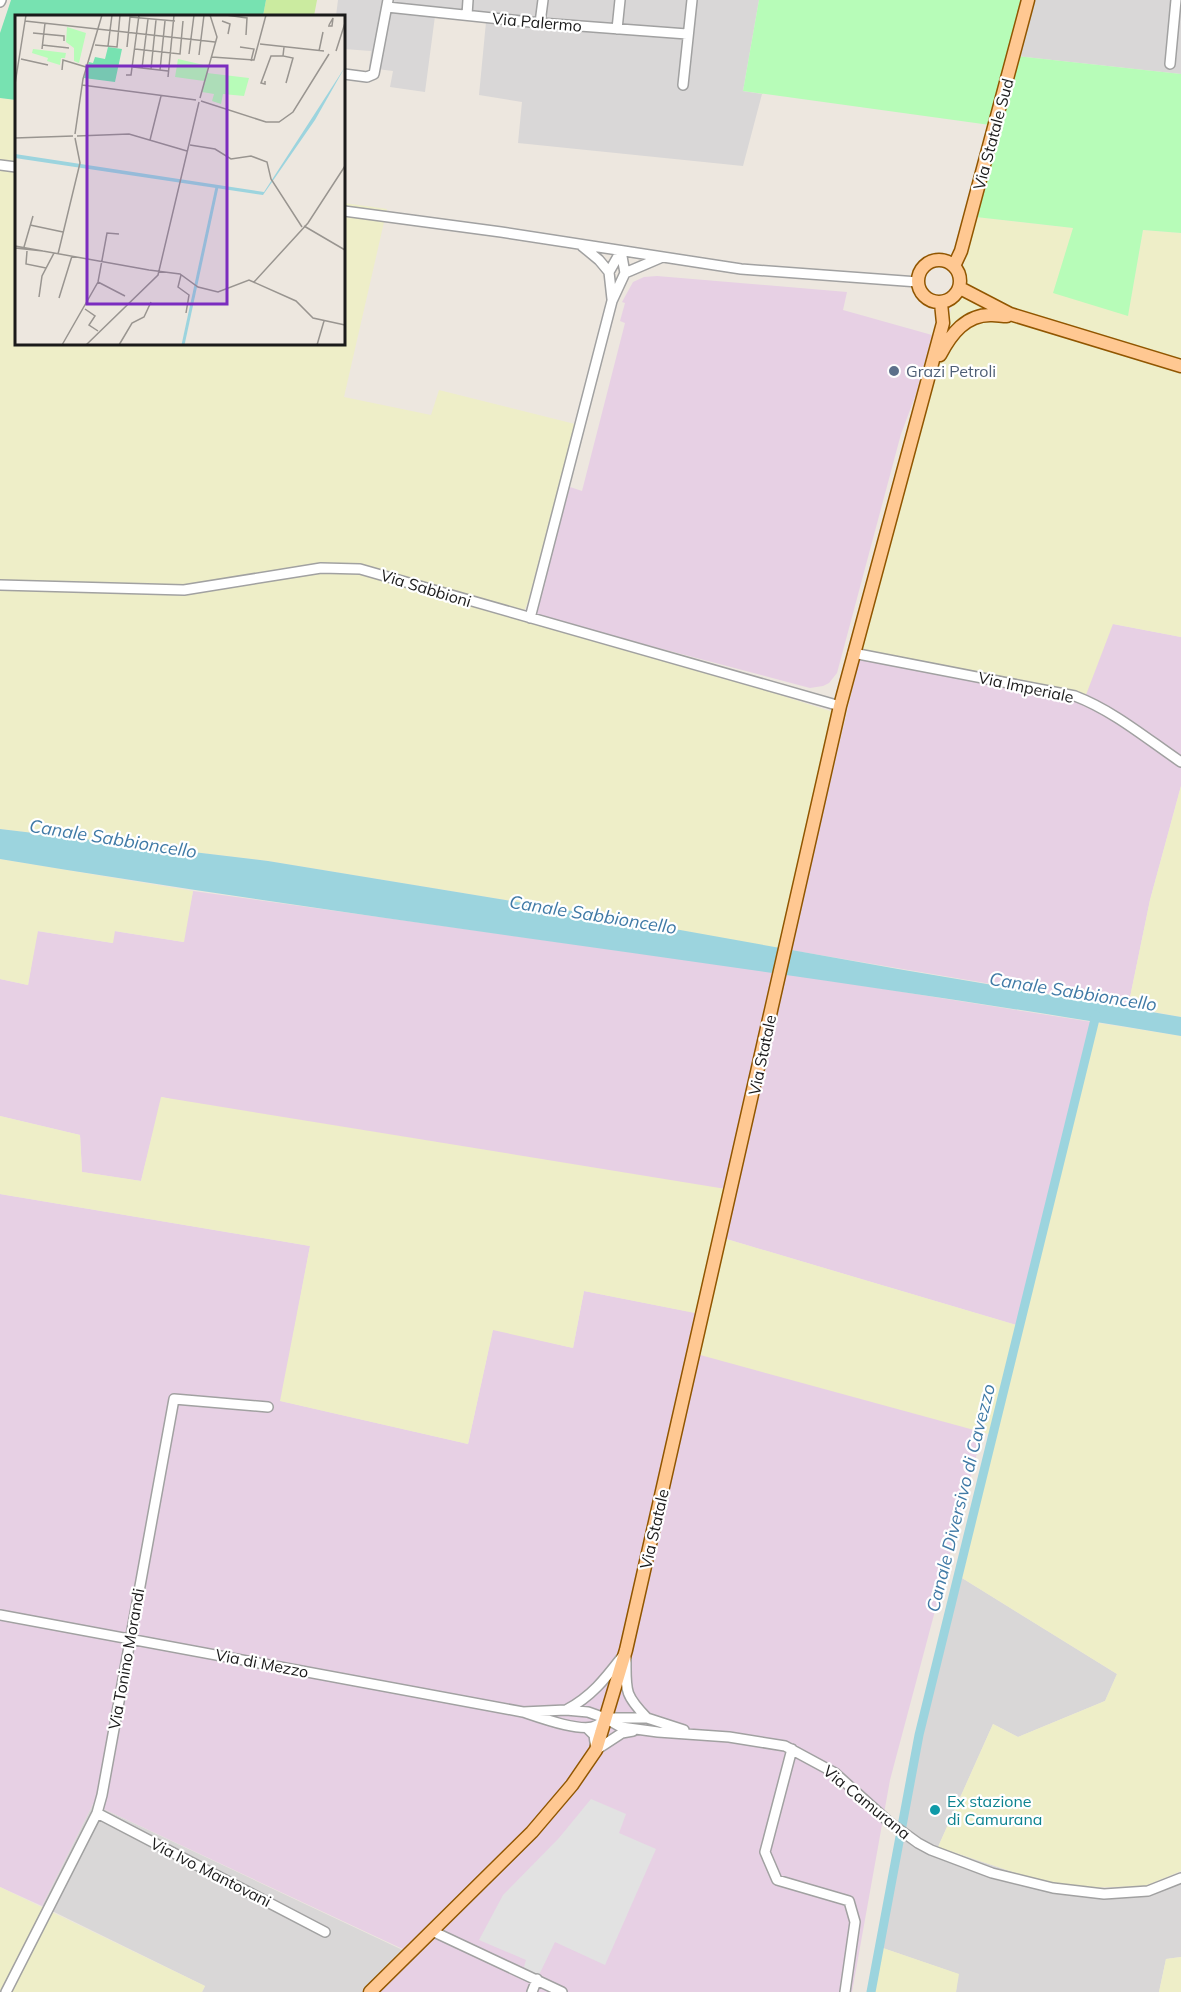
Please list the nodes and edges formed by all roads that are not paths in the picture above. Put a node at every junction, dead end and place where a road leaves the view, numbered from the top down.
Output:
1 (468, 0) edge
2 (543, 0) edge
3 (621, 0) edge
4 (692, 0) edge
5 (1028, 0) edge
6 (1176, 0) edge
7 (387, 3) edge
8 (467, 15) junction
9 (540, 23) junction
10 (617, 29) junction
11 (687, 34) junction
12 (1170, 64) dead end
13 (345, 74) edge
14 (683, 85) dead end
15 (0, 165) edge
16 (15, 167) edge
17 (345, 211) edge
18 (580, 245) junction
19 (621, 251) junction
20 (661, 258) junction
21 (954, 266) junction
22 (609, 272) junction
23 (625, 273) junction
24 (918, 282) junction
25 (960, 288) junction
26 (612, 301) junction
27 (941, 303) junction
28 (1010, 314) junction
29 (1181, 366) edge
30 (927, 381) junction
31 (0, 585) edge
32 (530, 618) junction
33 (853, 654) junction
34 (840, 706) junction
35 (1181, 762) edge
36 (268, 1407) dead end
37 (0, 1615) edge
38 (130, 1638) junction
39 (626, 1650) junction
40 (566, 1710) junction
41 (524, 1712) junction
42 (605, 1718) junction
43 (647, 1718) junction
44 (586, 1728) junction
45 (640, 1730) junction
46 (691, 1733) junction
47 (792, 1749) junction
48 (596, 1750) junction
49 (97, 1813) junction
50 (1181, 1878) edge
51 (432, 1931) junction
52 (326, 1932) dead end
53 (537, 1979) junction
54 (6, 1992) edge
55 (370, 1992) edge
56 (532, 1992) edge
57 (562, 1992) edge
58 (845, 1992) edge

1 - 8 street
2 - 9 street
3 - 10 street
4 - 11 street
5 - 21 main road, Via Statale Sud
6 - 12 street
7 - 8 street, Via Palermo
7 - 13 street
8 - 9 street, Via Palermo
9 - 10 street, Via Palermo
10 - 11 street, Via Palermo
11 - 14 street
15 - 16 street
17 - 18 street
18 - 19 street
18 - 22 street
19 - 20 street
19 - 22 street
19 - 23 street
20 - 23 street
20 - 24 street
21 - 24 main road
21 - 25 main road
22 - 26 street
23 - 26 street
24 - 27 main road
25 - 27 main road
25 - 28 main road
26 - 32 street
27 - 30 main road
28 - 29 main road
28 - 30 main road
30 - 33 main road, Via Statale
31 - 32 street, Via Sabbioni
32 - 34 street, Via Sabbioni
33 - 34 main road, Via Statale
33 - 35 street, Via Imperiale
34 - 39 main road, Via Statale
36 - 38 street, Via Tonino Morandi
37 - 38 street, Via di Mezzo
38 - 41 street, Via di Mezzo
38 - 49 street, Via Tonino Morandi
39 - 40 street
39 - 42 main road, Via Statale
39 - 43 street
40 - 41 street
40 - 42 street
41 - 44 street
42 - 43 street, Via Camurana
42 - 44 street
42 - 45 street, Via Camurana
42 - 48 main road, Via Statale
43 - 46 street, Via Camurana
44 - 48 street
45 - 46 street, Via Camurana
45 - 48 street
46 - 47 street, Via Camurana
47 - 50 street, Via Camurana
47 - 58 street
48 - 51 main road, Via Statale
49 - 52 street, Via Ivo Mantovani
49 - 54 street, Via Tonino Morandi
51 - 53 street
51 - 55 main road, Via Statale
53 - 56 street
53 - 57 street

